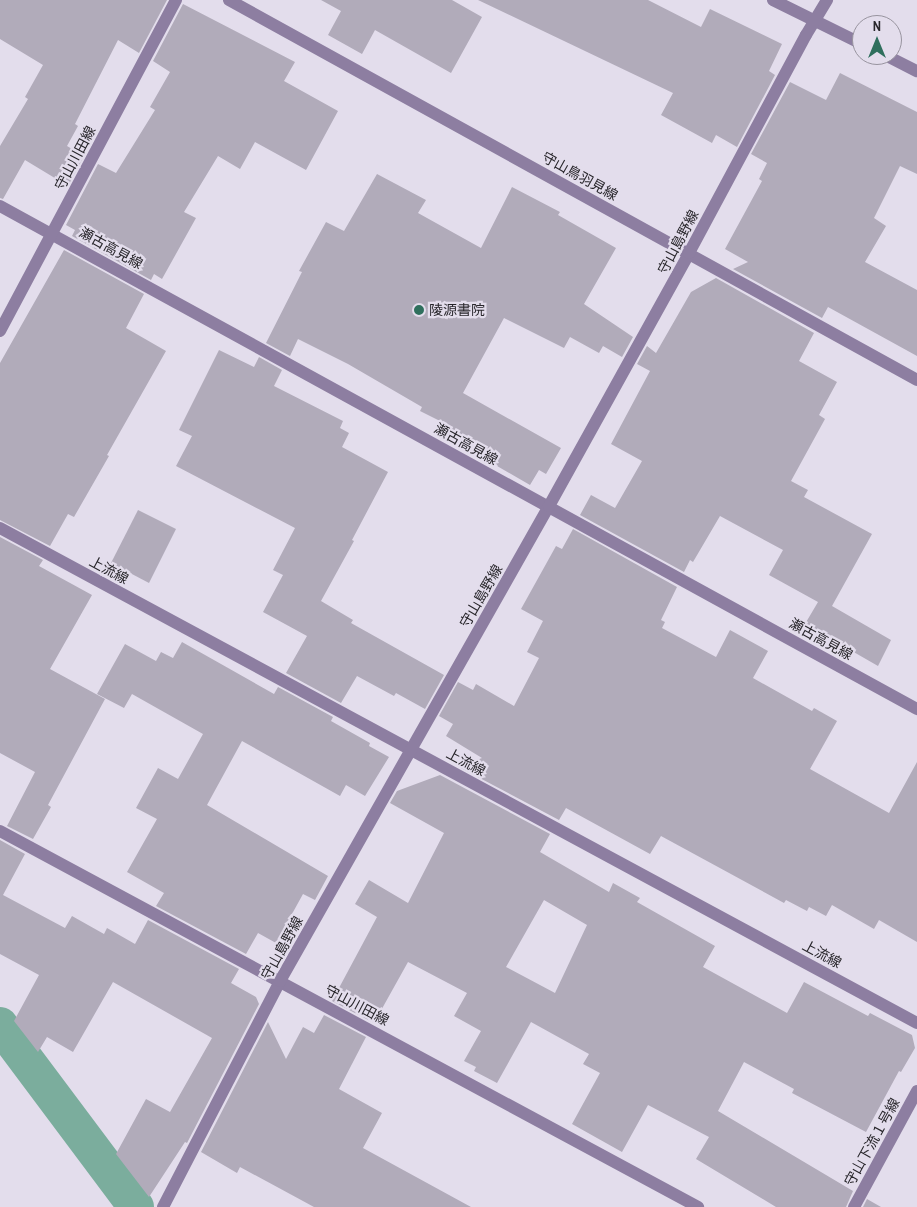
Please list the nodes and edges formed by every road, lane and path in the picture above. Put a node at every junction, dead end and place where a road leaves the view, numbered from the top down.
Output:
1 (176, 0) edge
2 (229, 0) edge
3 (773, 0) edge
4 (827, 0) edge
5 (815, 20) junction
6 (852, 39) edge
7 (902, 64) edge
8 (917, 71) edge
9 (0, 206) edge
10 (52, 233) junction
11 (689, 254) junction
12 (0, 331) edge
13 (917, 380) edge
14 (549, 506) junction
15 (0, 528) edge
16 (917, 709) edge
17 (411, 749) junction
18 (0, 831) edge
19 (280, 981) junction
20 (917, 1023) edge
21 (917, 1091) edge
22 (163, 1207) edge
23 (698, 1207) edge
24 (854, 1207) edge

1 - 10 street, 守山川田線
2 - 11 street, 守山鳥羽見線
3 - 5 street
4 - 5 street, 守山島野線
5 - 6 street
5 - 11 street, 守山島野線
7 - 8 street
9 - 10 street, 瀬古高見線
10 - 12 street, 守山川田線
10 - 14 street, 瀬古高見線
11 - 13 street, 守山鳥羽見線
11 - 14 street, 守山島野線
14 - 16 street, 瀬古高見線
14 - 17 street, 守山島野線
15 - 17 street, 上流線
17 - 19 street, 守山島野線
17 - 20 street, 上流線
18 - 19 street, 守山川田線
19 - 22 street, 守山島野線
19 - 23 street, 守山川田線
21 - 24 street, 守山下流１号線

